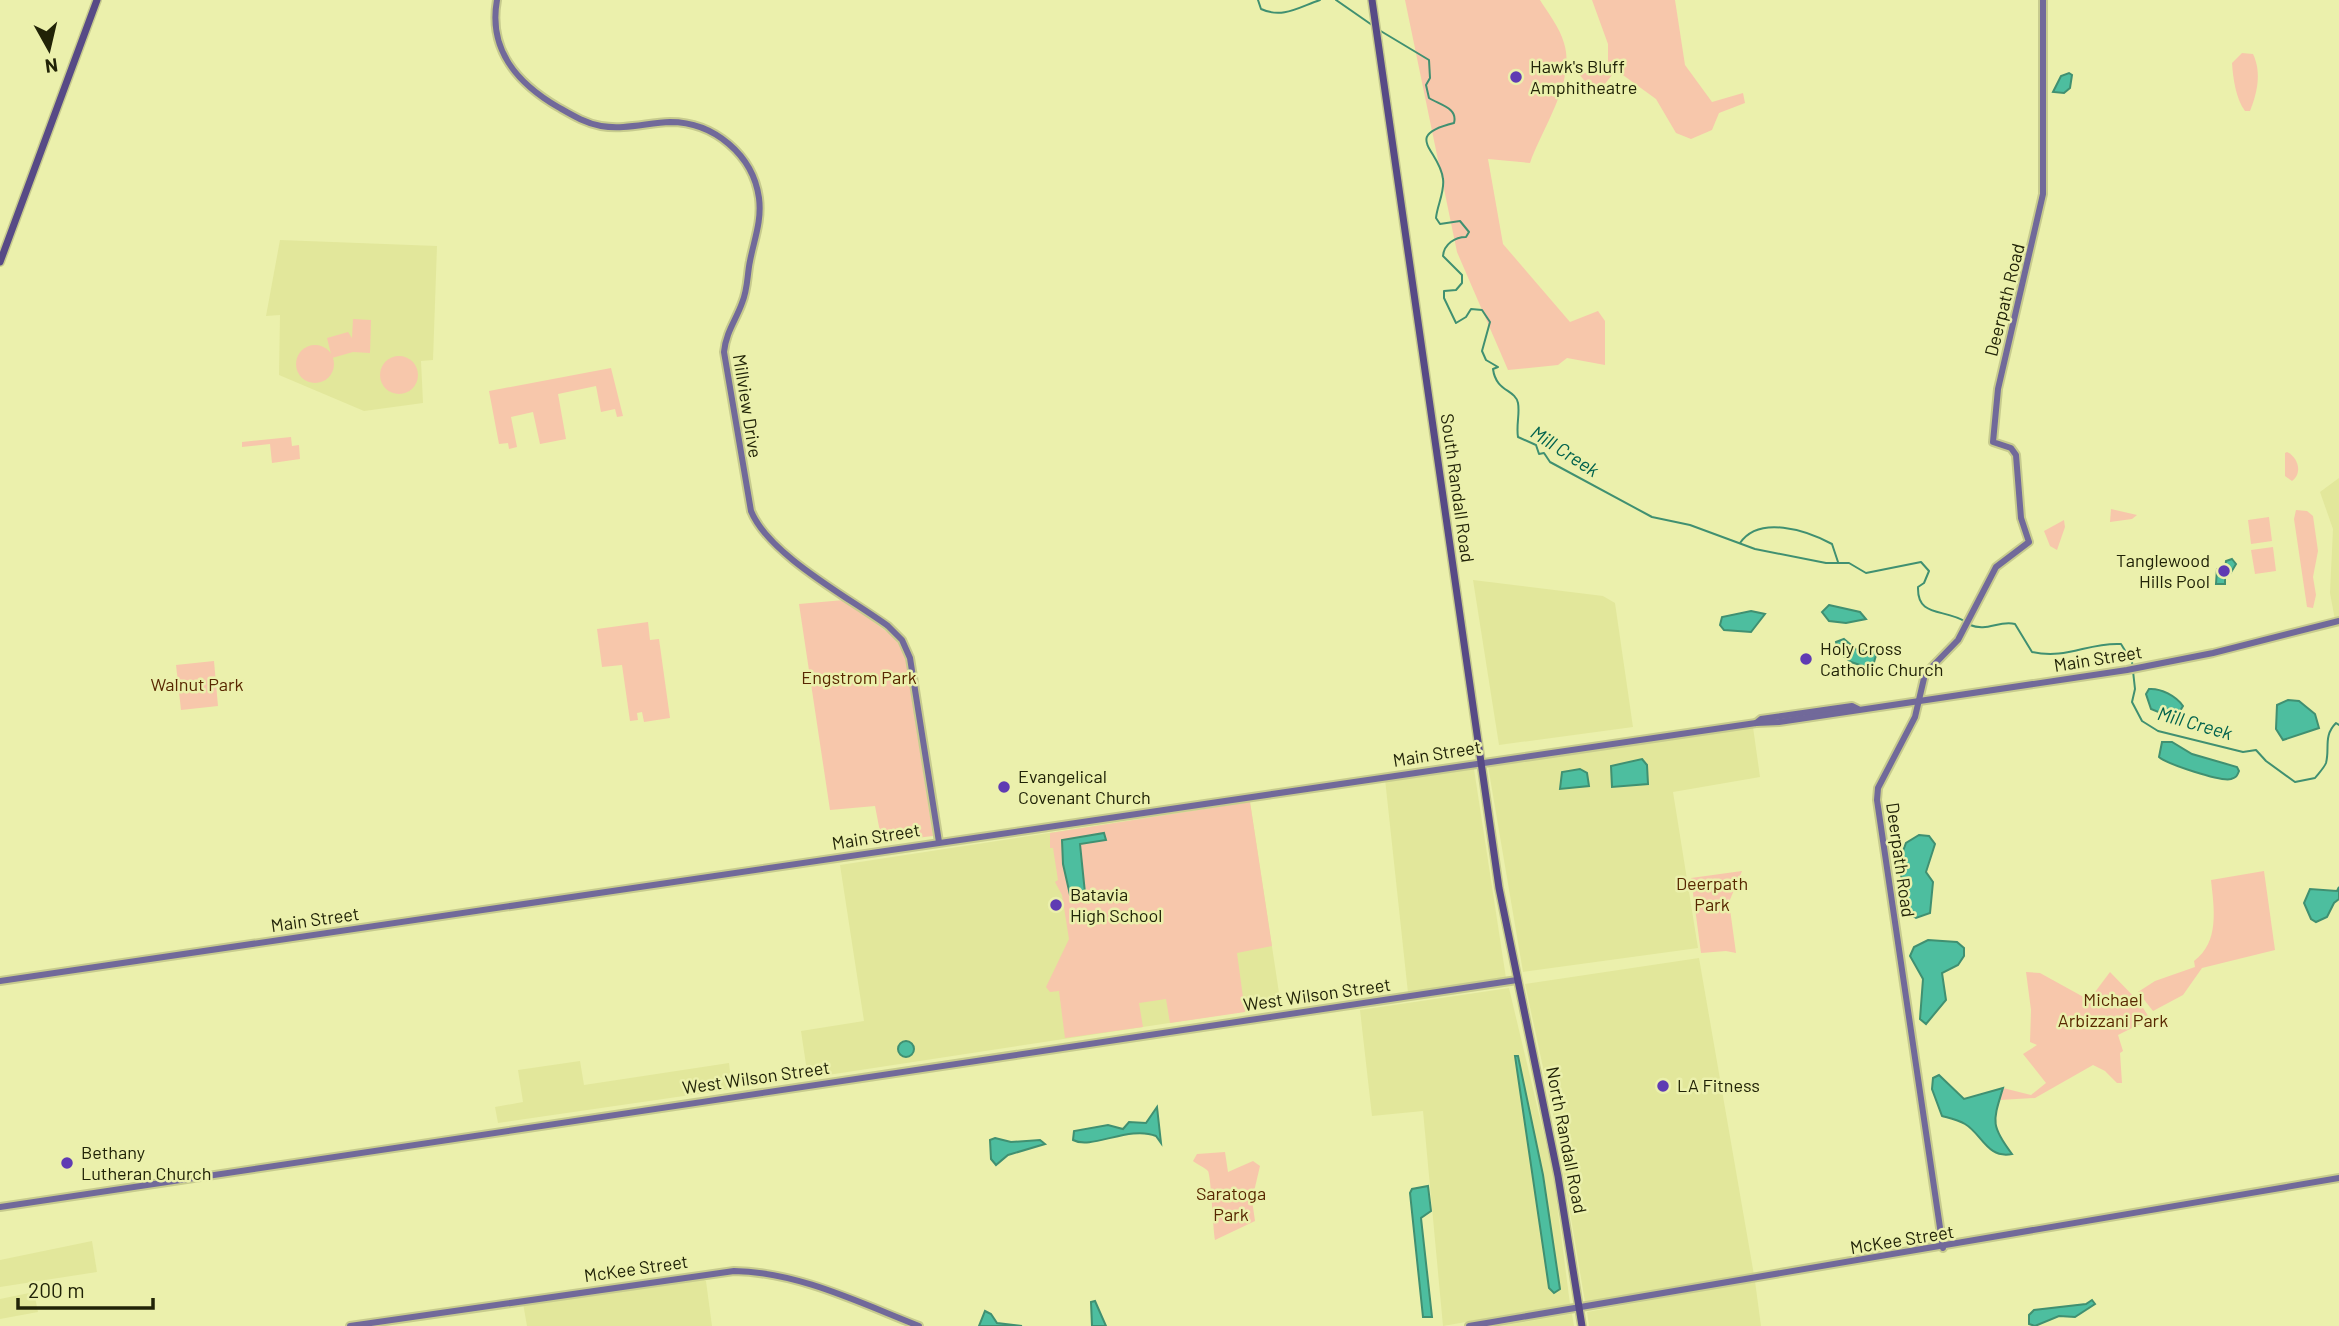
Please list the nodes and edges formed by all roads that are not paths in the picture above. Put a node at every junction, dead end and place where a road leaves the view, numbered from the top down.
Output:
1 (97, 0) edge
2 (496, 0) edge
3 (1372, 0) edge
4 (2043, 0) edge
5 (0, 262) edge
6 (2339, 621) edge
7 (1918, 700) junction
8 (1480, 761) junction
9 (939, 842) junction
10 (1517, 980) junction
11 (0, 981) edge
12 (2339, 1178) edge
13 (0, 1207) edge
14 (1943, 1248) junction
15 (1579, 1308) junction
16 (350, 1326) edge
17 (919, 1326) edge
18 (1469, 1326) edge
19 (1582, 1326) edge

1 - 5 main road
2 - 9 main road, Millview Drive
3 - 8 main road, South Randall Road
4 - 7 main road, Deerpath Road
6 - 7 main road, Main Street
7 - 8 main road, Main Street
7 - 14 main road, Deerpath Road
8 - 9 main road, Main Street
8 - 10 main road, South Randall Road
9 - 11 main road, Main Street
10 - 13 main road, West Wilson Street
10 - 15 main road, North Randall Road
12 - 14 main road, McKee Street
14 - 15 main road, McKee Street
15 - 18 main road, McKee Street
15 - 19 main road
16 - 17 main road, McKee Street

